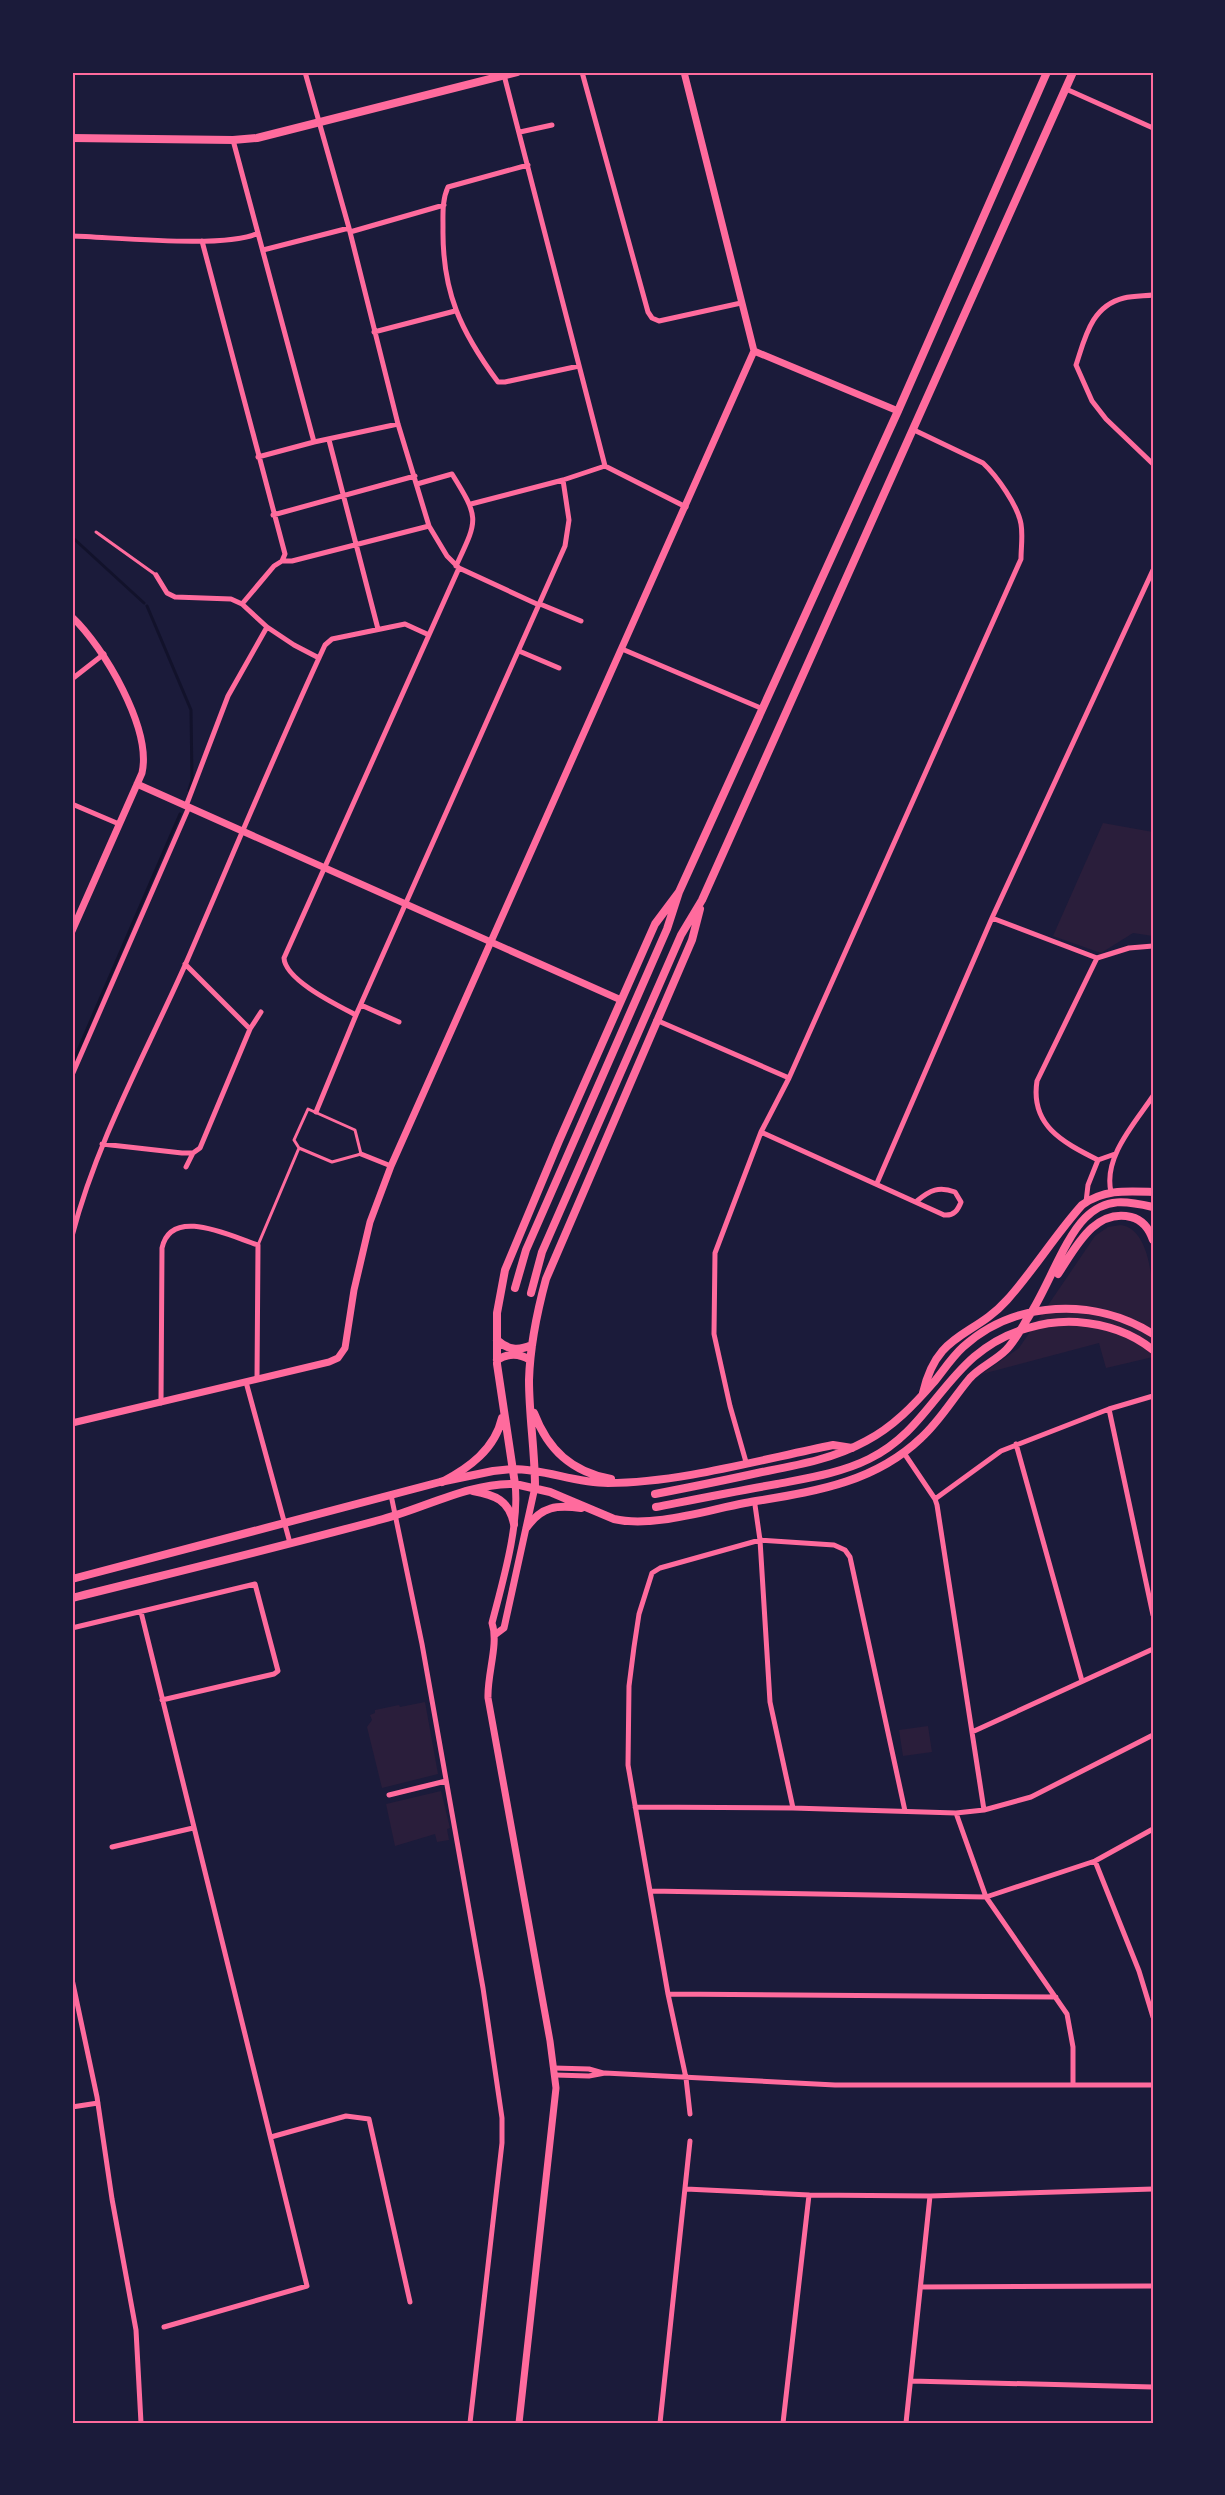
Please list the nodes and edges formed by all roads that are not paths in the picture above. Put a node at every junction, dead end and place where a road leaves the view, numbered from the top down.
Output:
1 (305, 72) edge
2 (517, 72) edge
3 (582, 72) edge
4 (684, 72) edge
5 (1047, 72) edge
6 (1073, 72) edge
7 (504, 75) junction
8 (1066, 89) junction
9 (319, 122) junction
10 (552, 124) dead end
11 (1153, 128) edge
12 (520, 132) junction
13 (72, 138) edge
14 (233, 140) junction
15 (528, 165) junction
16 (444, 205) junction
17 (350, 230) junction
18 (258, 233) junction
19 (72, 236) edge
20 (202, 241) junction
21 (263, 250) junction
22 (1153, 295) edge
23 (741, 303) junction
24 (455, 311) junction
25 (374, 332) junction
26 (754, 351) junction
27 (579, 366) junction
28 (898, 411) junction
29 (398, 424) junction
30 (914, 430) junction
31 (329, 440) junction
32 (314, 442) junction
33 (258, 457) junction
34 (1153, 464) edge
35 (605, 466) junction
36 (415, 476) junction
37 (563, 480) junction
38 (417, 484) junction
39 (343, 496) junction
40 (471, 504) junction
41 (686, 507) junction
42 (273, 515) junction
43 (429, 526) junction
44 (96, 532) dead end
45 (356, 543) junction
46 (282, 561) junction
47 (458, 567) junction
48 (1153, 570) edge
49 (156, 575) joint
50 (242, 604) junction
51 (540, 605) junction
52 (72, 617) edge
53 (581, 621) dead end
54 (267, 627) junction
55 (378, 629) junction
56 (429, 635) junction
57 (622, 649) junction
58 (519, 651) junction
59 (104, 654) junction
60 (319, 658) junction
61 (559, 668) dead end
62 (72, 679) edge
63 (763, 709) junction
64 (137, 784) junction
65 (72, 804) edge
66 (188, 806) junction
67 (119, 824) junction
68 (242, 831) junction
69 (325, 868) junction
70 (678, 892) junction
71 (702, 900) junction
72 (406, 904) junction
73 (992, 918) junction
74 (72, 931) edge
75 (493, 941) junction
76 (1153, 946) edge
77 (1097, 958) junction
78 (185, 964) junction
79 (621, 1000) junction
80 (361, 1005) junction
81 (261, 1011) dead end
82 (356, 1015) junction
83 (656, 1020) junction
84 (399, 1022) dead end
85 (250, 1029) junction
86 (72, 1075) edge
87 (789, 1078) junction
88 (1153, 1096) edge
89 (316, 1112) junction
90 (761, 1132) junction
91 (102, 1144) junction
92 (299, 1148) junction
93 (193, 1153) junction
94 (362, 1154) junction
95 (1115, 1154) junction
96 (1098, 1160) junction
97 (391, 1166) junction
98 (186, 1167) dead end
99 (877, 1183) junction
100 (1111, 1192) junction
101 (1153, 1192) edge
102 (917, 1201) junction
103 (1086, 1202) junction
104 (1153, 1207) edge
105 (72, 1236) edge
106 (1153, 1240) edge
107 (258, 1245) junction
108 (515, 1288) dead end
109 (531, 1293) dead end
110 (1038, 1302) junction
111 (1153, 1334) edge
112 (497, 1340) junction
113 (532, 1345) junction
114 (1153, 1350) edge
115 (497, 1360) junction
116 (530, 1360) junction
117 (257, 1379) junction
118 (246, 1382) junction
119 (923, 1394) junction
120 (1153, 1396) edge
121 (530, 1398) junction
122 (161, 1403) junction
123 (1109, 1409) junction
124 (503, 1412) junction
125 (72, 1423) edge
126 (1016, 1444) junction
127 (852, 1448) junction
128 (904, 1453) junction
129 (746, 1462) junction
130 (513, 1469) junction
131 (535, 1471) junction
132 (442, 1482) junction
133 (632, 1482) junction
134 (515, 1484) junction
135 (535, 1487) junction
136 (468, 1490) junction
137 (655, 1494) dead end
138 (391, 1495) junction
139 (935, 1499) junction
140 (755, 1505) dead end
141 (657, 1507) dead end
142 (591, 1509) junction
143 (395, 1516) junction
144 (284, 1522) junction
145 (514, 1524) junction
146 (527, 1527) junction
147 (760, 1540) junction
148 (290, 1543) junction
149 (72, 1579) edge
150 (72, 1598) edge
151 (141, 1612) junction
152 (1153, 1615) edge
153 (72, 1628) edge
154 (496, 1635) junction
155 (1153, 1649) edge
156 (1082, 1681) junction
157 (162, 1700) junction
158 (972, 1732) junction
159 (1153, 1735) edge
160 (446, 1781) junction
161 (389, 1795) dead end
162 (635, 1807) junction
163 (793, 1808) junction
164 (984, 1810) junction
165 (904, 1811) junction
166 (956, 1813) junction
167 (194, 1828) junction
168 (1153, 1829) edge
169 (112, 1846) dead end
170 (1095, 1861) junction
171 (650, 1891) junction
172 (986, 1897) junction
173 (72, 1979) edge
174 (669, 1994) junction
175 (1056, 1997) junction
176 (1153, 2017) edge
177 (554, 2072) junction
178 (686, 2078) junction
179 (1073, 2085) junction
180 (1153, 2085) edge
181 (98, 2103) junction
182 (72, 2107) edge
183 (690, 2114) dead end
184 (271, 2137) junction
185 (690, 2141) dead end
186 (686, 2189) junction
187 (1153, 2190) edge
188 (809, 2195) junction
189 (930, 2196) junction
190 (1153, 2286) edge
191 (921, 2287) junction
192 (410, 2302) dead end
193 (164, 2327) dead end
194 (911, 2381) junction
195 (1153, 2387) edge
196 (141, 2423) edge
197 (470, 2423) edge
198 (519, 2423) edge
199 (660, 2423) edge
200 (783, 2423) edge
201 (906, 2423) edge

1 - 9 street
2 - 7 main road
3 - 23 street
4 - 23 street
5 - 28 main road
6 - 8 main road
7 - 9 main road
7 - 12 street
8 - 11 street
8 - 30 main road
9 - 14 main road
9 - 17 street
10 - 12 street
12 - 15 street
13 - 14 main road
14 - 18 street
15 - 16 street
15 - 27 street
16 - 17 street
16 - 24 street
17 - 21 street
17 - 25 street
18 - 20 street
18 - 21 street
19 - 20 street
20 - 33 street
21 - 32 street
22 - 34 street
23 - 26 street
24 - 25 street
24 - 27 street
25 - 29 street
26 - 28 street
26 - 41 street
27 - 35 street
28 - 63 main road
29 - 31 street
29 - 36 street
30 - 71 main road
30 - 87 street
31 - 32 street
31 - 39 street
32 - 33 street
33 - 42 street
35 - 37 street
35 - 41 street
36 - 38 street
36 - 39 street
37 - 40 street
37 - 51 street
38 - 40 street
38 - 43 street
39 - 42 street
39 - 45 street
40 - 47 street
41 - 57 street
42 - 46 street
43 - 45 street
43 - 47 street
44 - 49 lane
45 - 46 street
45 - 55 street
46 - 50 street
47 - 51 street
47 - 56 street
48 - 73 street
49 - 50 street
50 - 54 street
51 - 53 street
51 - 58 street
52 - 59 street
54 - 60 street
54 - 66 street
55 - 56 street
55 - 60 street
56 - 69 street
57 - 63 street
57 - 75 street
58 - 61 street
58 - 72 street
59 - 62 street
59 - 64 street
60 - 68 street
63 - 70 main road
64 - 66 street
64 - 67 street
65 - 67 street
66 - 68 street
66 - 86 street
67 - 74 street
68 - 69 street
68 - 78 street
69 - 72 street
69 - 82 street
70 - 79 main road
70 - 108 main road
71 - 83 main road
71 - 109 main road
72 - 75 street
72 - 80 street
73 - 77 street
73 - 99 street
75 - 79 street
75 - 97 street
76 - 77 street
77 - 96 street
78 - 85 street
78 - 91 street
79 - 112 main road
80 - 82 street
80 - 84 street
81 - 85 street
82 - 89 street
83 - 87 street
83 - 113 main road
85 - 93 street
87 - 90 street
88 - 95 street
89 - 92 lane
89 - 94 lane
90 - 99 street
90 - 129 street
91 - 93 street
91 - 105 street
92 - 94 lane
92 - 107 lane
93 - 98 street
94 - 97 street
95 - 96 street
95 - 100 street
96 - 103 street
97 - 117 street
99 - 102 street
100 - 101 main road
100 - 103 main road
102 - 102 street
103 - 119 main road
104 - 110 main road
106 - 110 main road
107 - 117 street
107 - 122 street
110 - 128 main road
111 - 119 main road
112 - 113 main road
112 - 115 main road
113 - 116 main road
114 - 141 main road
115 - 116 main road
115 - 124 main road
116 - 121 main road
117 - 118 street
118 - 122 street
118 - 144 street
119 - 127 main road
120 - 123 street
121 - 131 main road
121 - 133 main road
122 - 125 street
123 - 126 street
123 - 152 street
124 - 130 main road
124 - 132 main road
126 - 139 street
126 - 156 street
127 - 129 main road
127 - 137 main road
128 - 139 street
128 - 142 main road
129 - 133 main road
130 - 131 main road
130 - 132 main road
130 - 134 main road
131 - 133 main road
131 - 135 main road
132 - 138 main road
134 - 135 main road
134 - 136 main road
134 - 145 street
135 - 142 main road
135 - 146 street
136 - 143 main road
136 - 145 main road
138 - 143 street
138 - 144 main road
139 - 158 street
140 - 147 street
142 - 146 main road
143 - 148 main road
143 - 160 street
144 - 148 street
144 - 149 main road
145 - 154 street
146 - 154 street
147 - 162 street
147 - 163 street
147 - 165 street
148 - 150 main road
151 - 153 street
151 - 157 street
151 - 157 street
154 - 177 street
155 - 156 street
156 - 158 street
157 - 167 street
158 - 164 street
159 - 164 street
160 - 161 street
160 - 197 street
162 - 163 street
162 - 171 street
163 - 165 street
164 - 166 street
165 - 166 street
166 - 172 street
167 - 169 street
167 - 184 street
168 - 170 street
170 - 172 street
170 - 176 street
171 - 172 street
171 - 174 street
172 - 175 street
173 - 181 street
174 - 175 street
174 - 178 street
175 - 179 street
177 - 178 street
177 - 198 street
178 - 179 street
178 - 183 street
179 - 180 street
181 - 182 street
181 - 196 street
184 - 192 street
184 - 193 street
185 - 186 street
186 - 188 street
186 - 199 street
187 - 189 street
188 - 189 street
188 - 200 street
189 - 191 street
190 - 191 street
191 - 194 street
194 - 195 street
194 - 201 street

